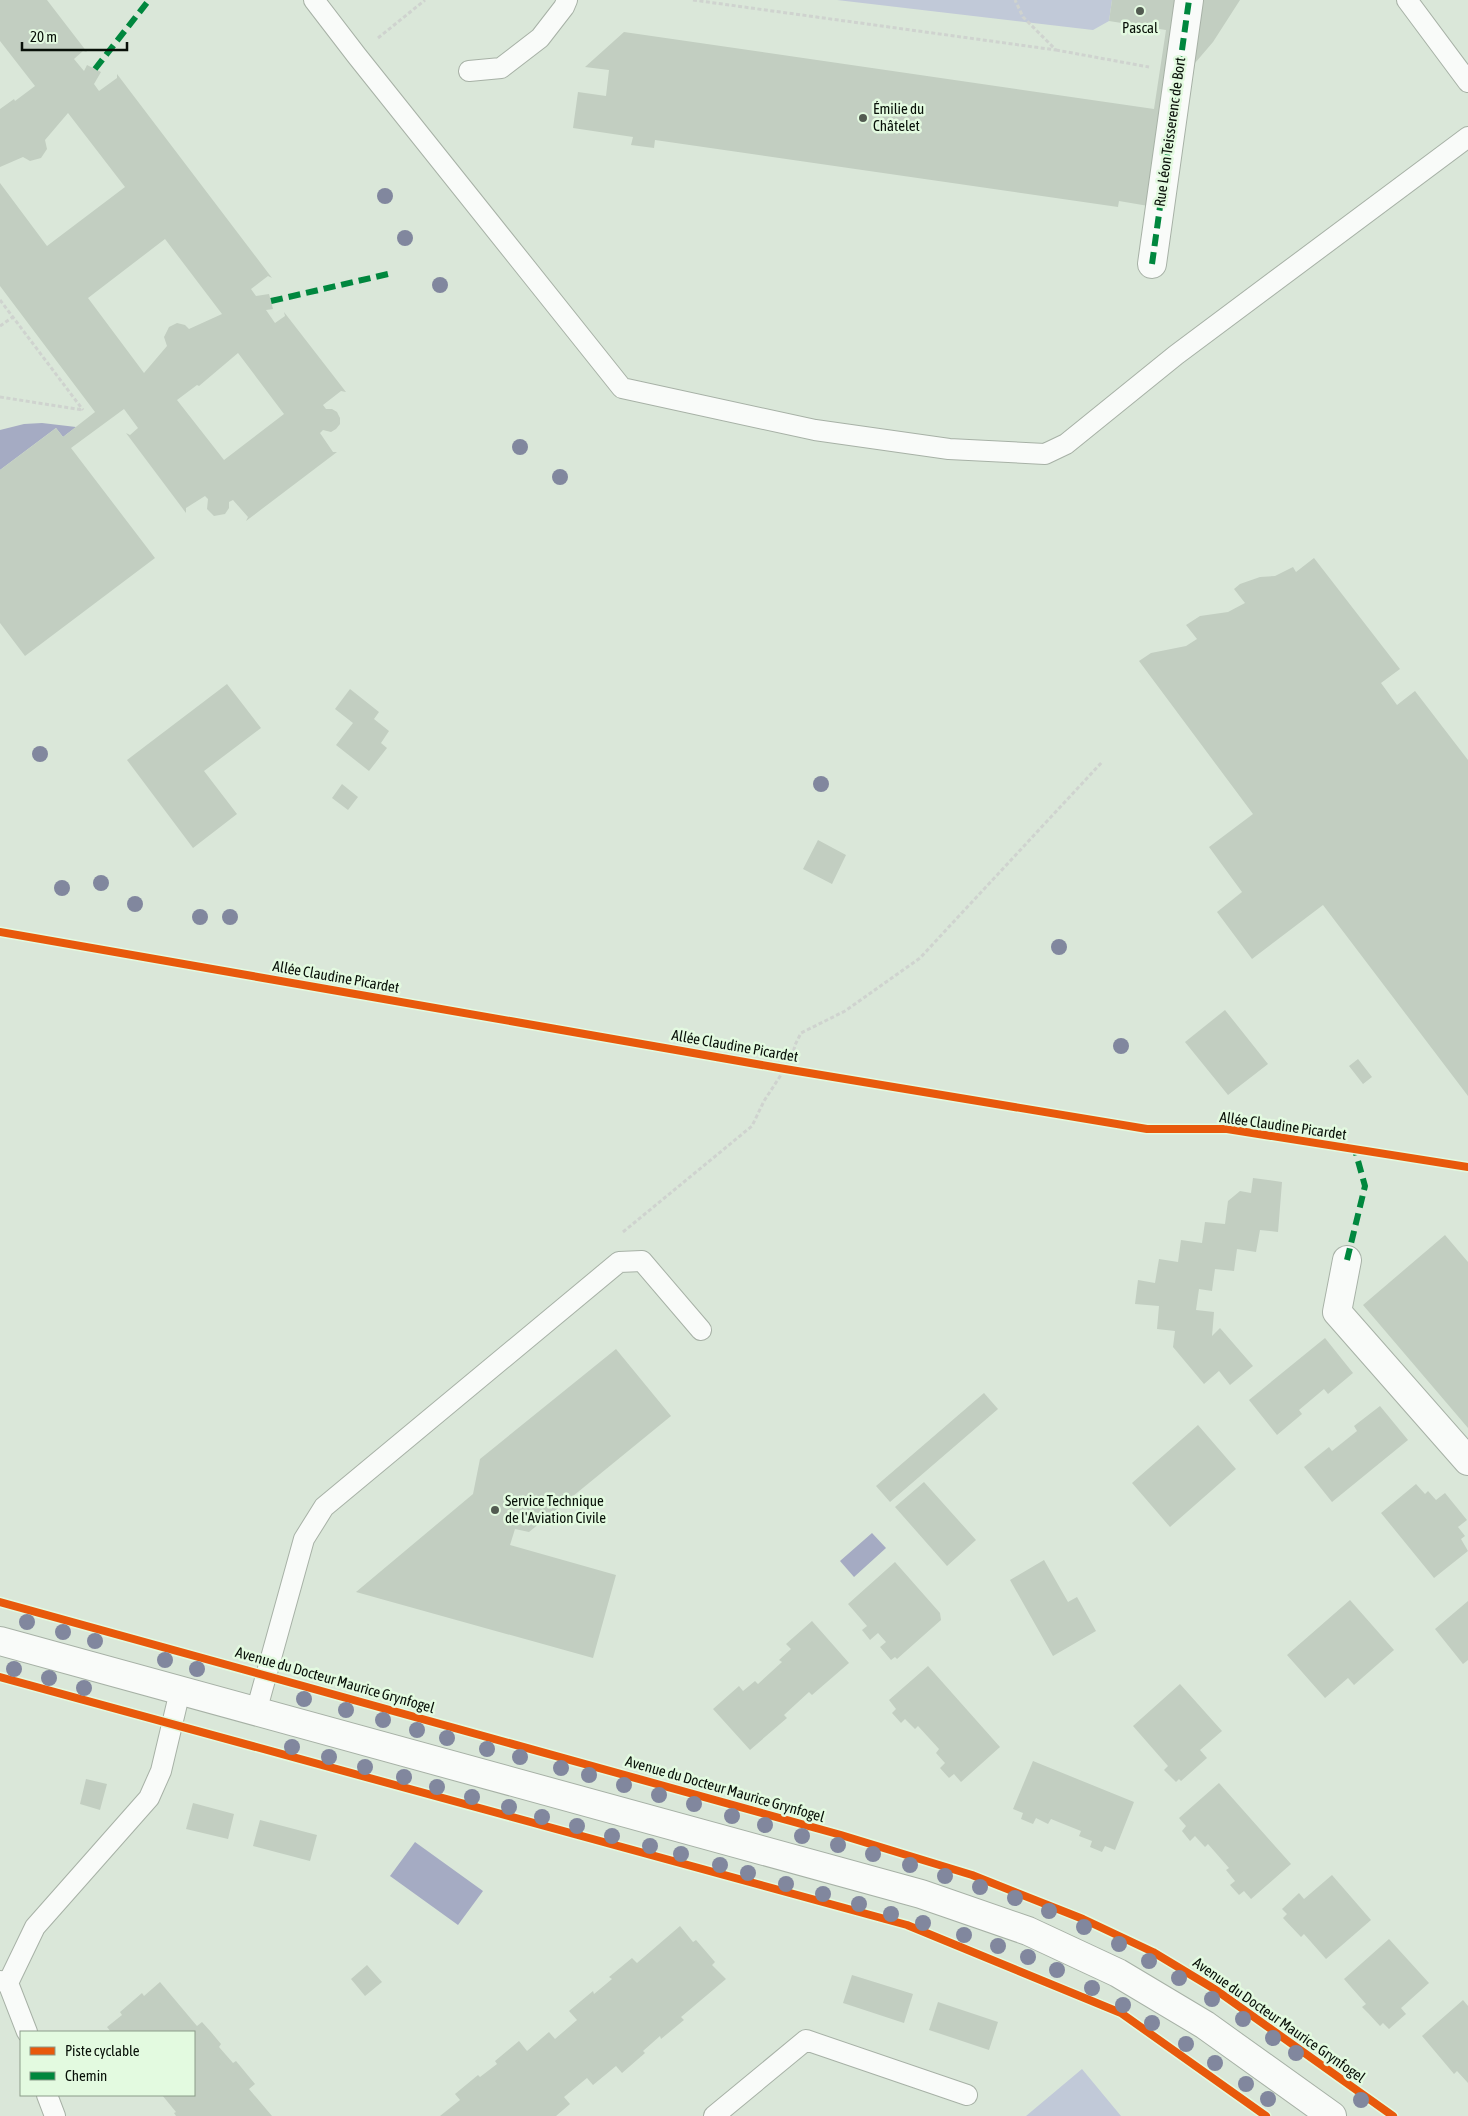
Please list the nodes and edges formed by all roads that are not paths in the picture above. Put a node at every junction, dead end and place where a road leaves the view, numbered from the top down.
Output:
1 (314, 0) edge
2 (567, 0) edge
3 (1189, 0) edge
4 (1407, 0) edge
5 (469, 71) dead end
6 (1468, 82) edge
7 (1468, 137) edge
8 (1152, 264) dead end
9 (1347, 1260) dead end
10 (701, 1330) dead end
11 (1468, 1461) edge
12 (0, 1641) edge
13 (180, 1691) junction
14 (256, 1712) junction
15 (4, 1982) edge
16 (27, 2031) edge
17 (967, 2095) dead end
18 (48, 2096) edge
19 (55, 2116) edge
20 (714, 2116) edge
21 (1332, 2116) edge

1 - 7 lane
2 - 5 lane
3 - 8 street, Rue Léon Teisserenc de Bort
4 - 6 lane
9 - 11 street
10 - 14 lane
12 - 13 street
13 - 14 street
13 - 15 lane
14 - 21 street
15 - 16 lane
17 - 20 lane
18 - 19 lane

